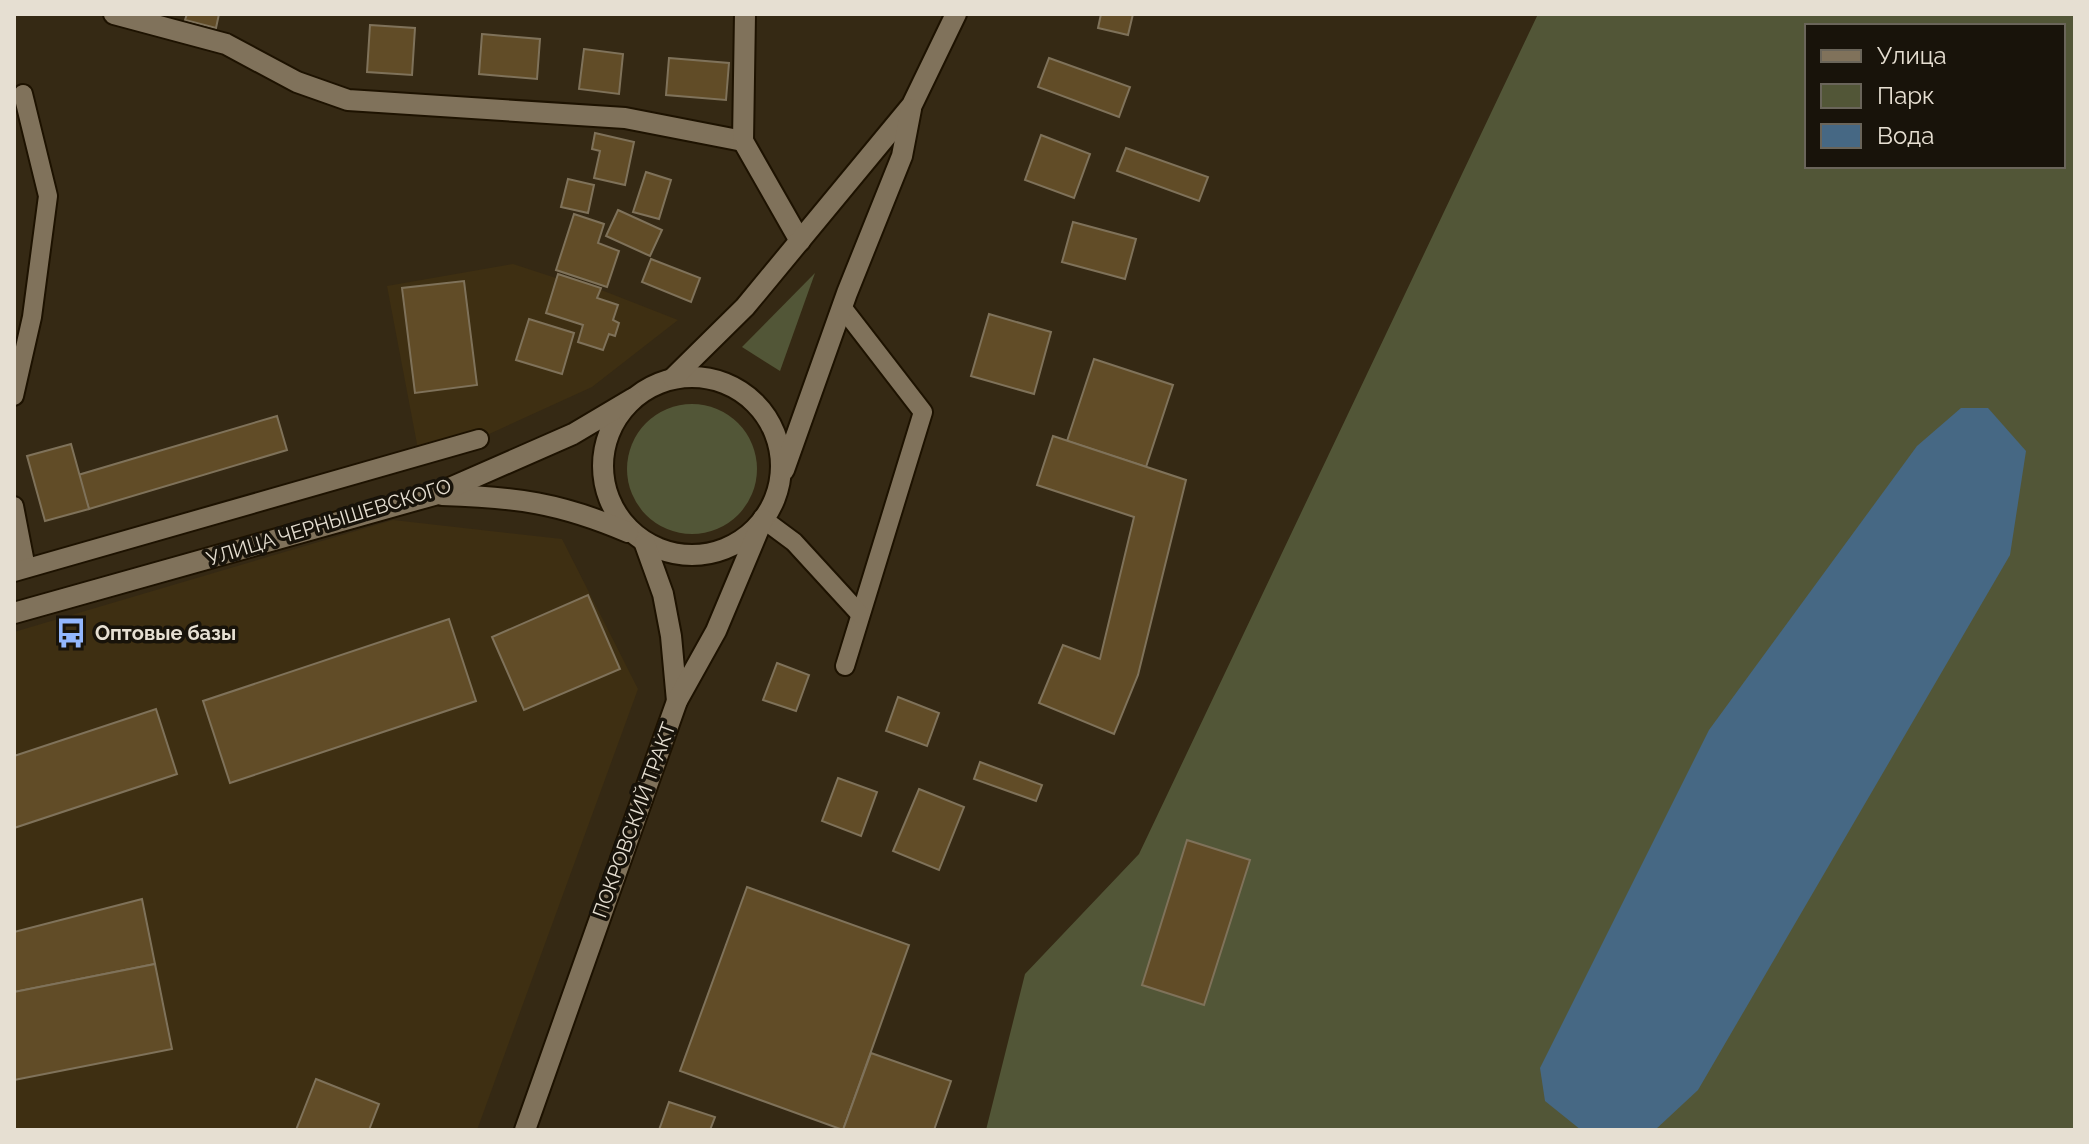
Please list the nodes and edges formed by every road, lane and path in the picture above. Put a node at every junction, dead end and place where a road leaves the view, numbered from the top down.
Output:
1 (114, 14) edge
2 (745, 14) edge
3 (956, 14) edge
4 (23, 94) dead end
5 (912, 105) junction
6 (743, 141) junction
7 (800, 241) junction
8 (842, 307) junction
9 (673, 378) junction
10 (14, 396) edge
11 (632, 399) junction
12 (479, 439) dead end
13 (779, 483) junction
14 (434, 495) junction
15 (14, 506) edge
16 (763, 519) junction
17 (640, 539) junction
18 (20, 570) edge
19 (14, 613) edge
20 (860, 614) junction
21 (845, 666) dead end
22 (677, 701) junction
23 (525, 1130) edge

1 - 6 main road
2 - 6 main road
3 - 5 main road
4 - 10 lane
5 - 7 main road
5 - 8 main road
6 - 7 main road
7 - 9 main road
8 - 13 main road
8 - 20 lane
9 - 11 main road
9 - 13 main road
11 - 14 main road, УЛИЦА ЧЕРНЫШЕВСКОГО
11 - 17 main road
12 - 18 lane
13 - 16 main road
14 - 17 main road
14 - 19 main road, УЛИЦА ЧЕРНЫШЕВСКОГО
15 - 18 lane
16 - 17 main road
16 - 20 lane
16 - 22 main road, ПОКРОВСКИЙ ТРАКТ
17 - 22 main road
20 - 21 lane
22 - 23 main road, ПОКРОВСКИЙ ТРАКТ

